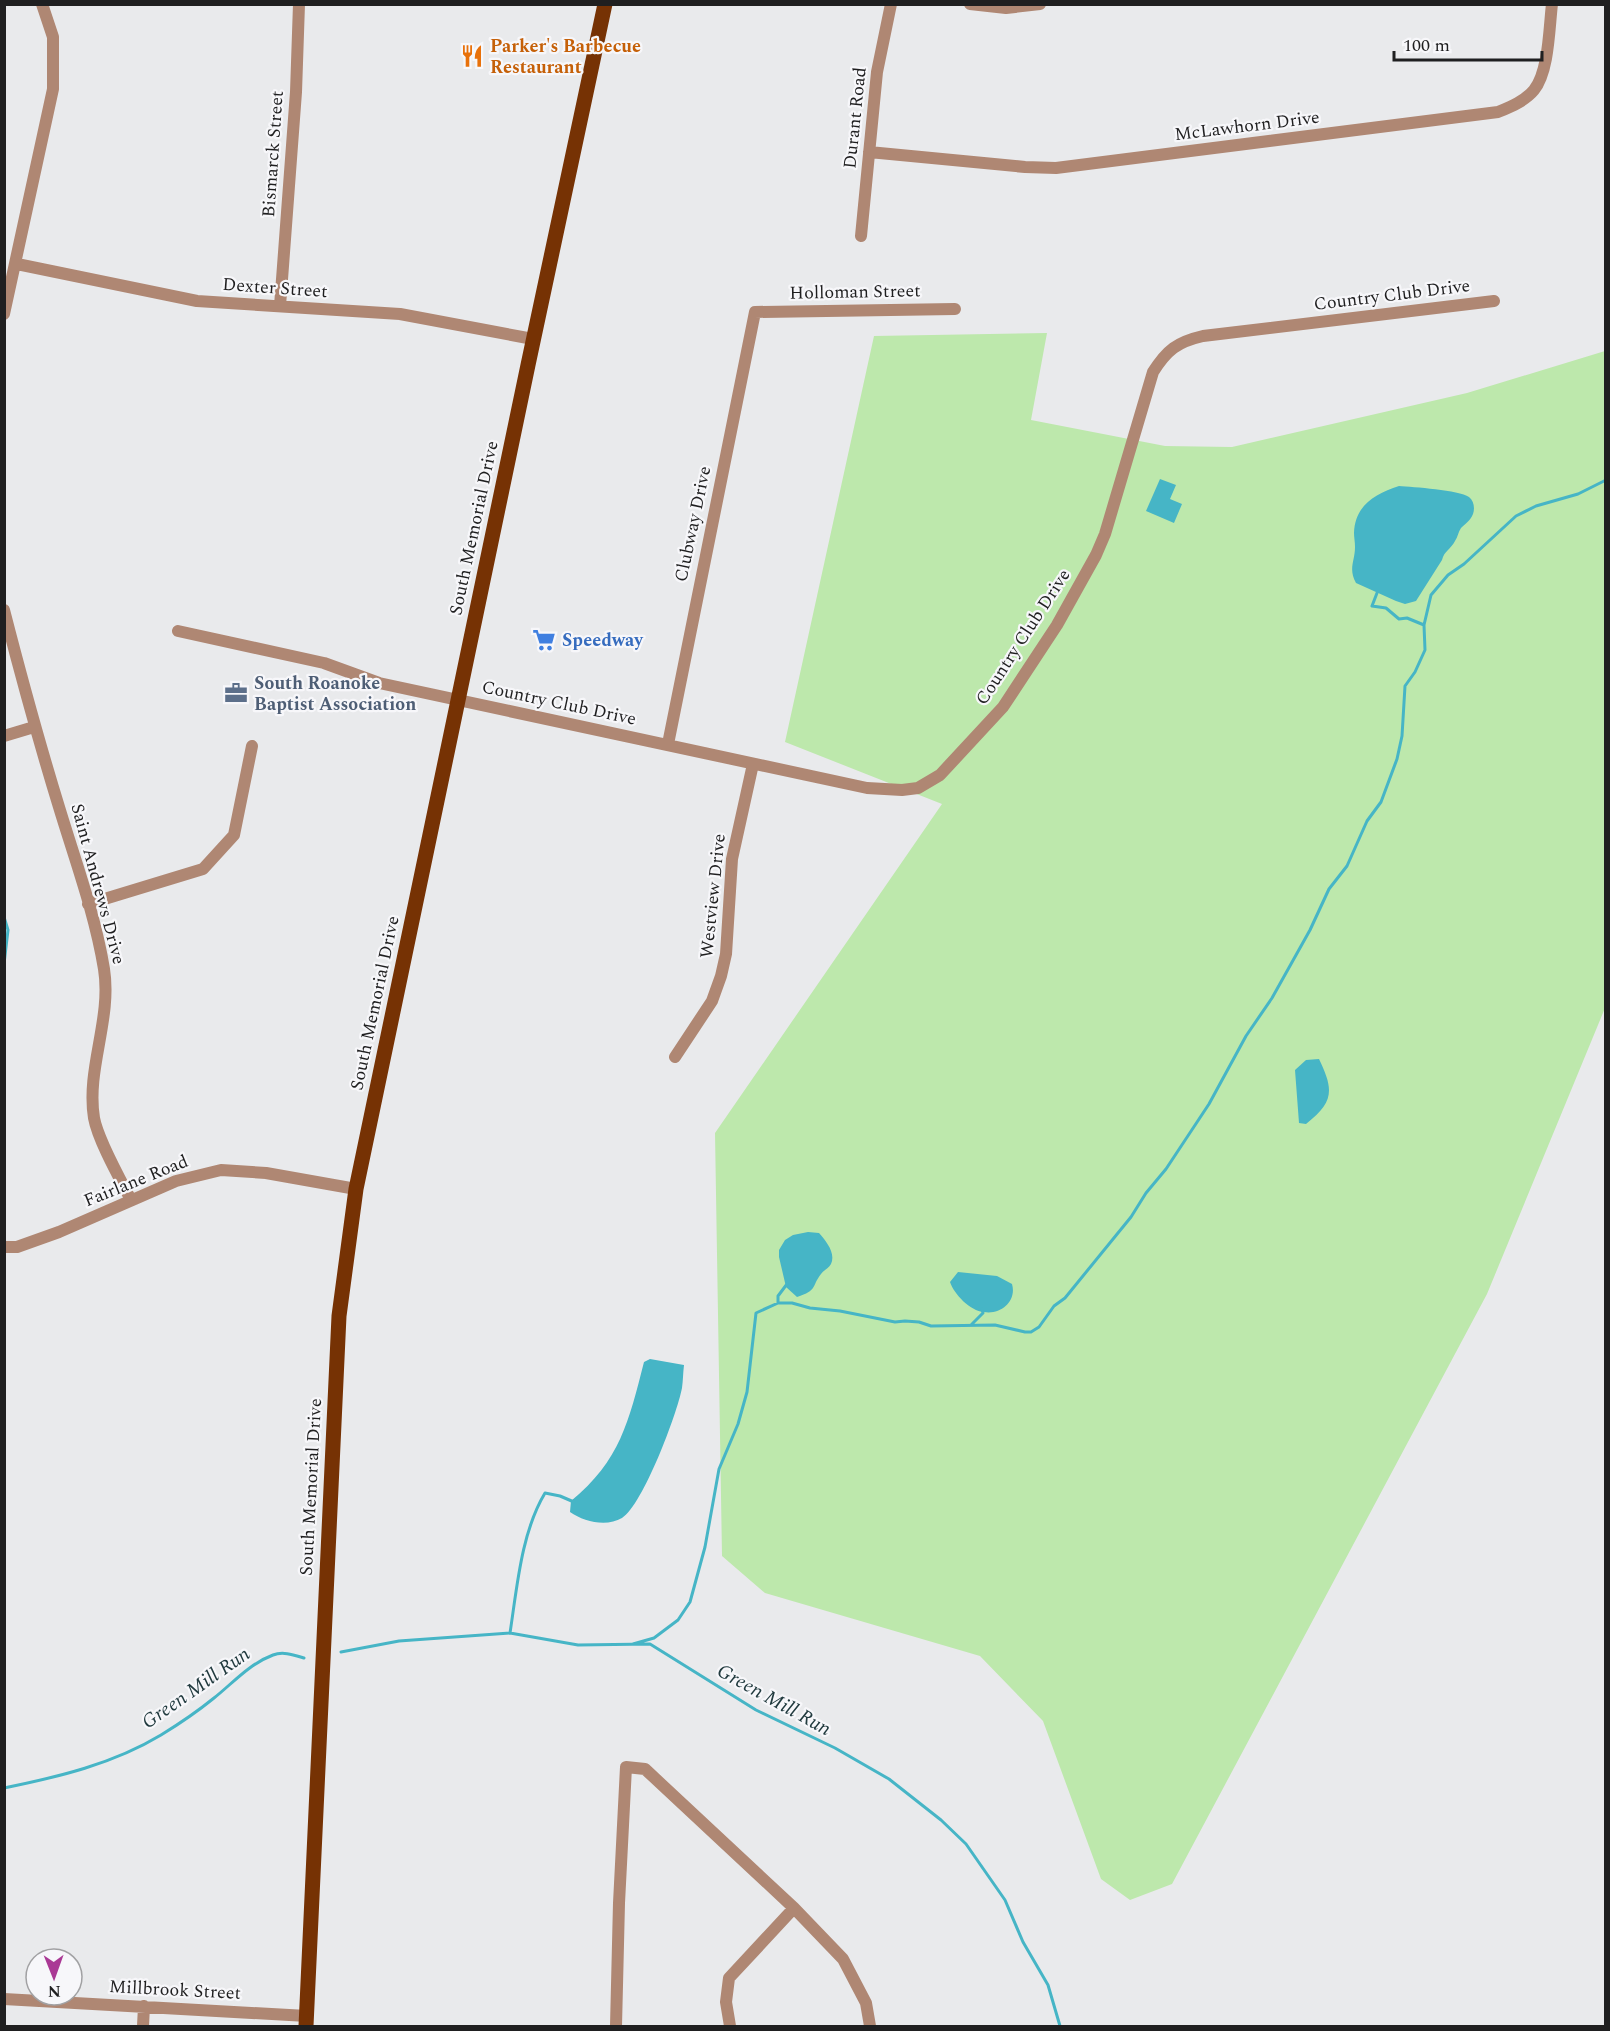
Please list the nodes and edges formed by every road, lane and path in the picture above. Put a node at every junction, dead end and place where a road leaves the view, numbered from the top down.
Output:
1 (42, 4) edge
2 (299, 4) edge
3 (605, 4) edge
4 (891, 4) edge
5 (970, 4) edge
6 (1040, 4) edge
7 (1552, 4) edge
8 (869, 152) junction
9 (861, 236) dead end
10 (17, 264) junction
11 (1494, 300) dead end
12 (280, 306) junction
13 (955, 309) dead end
14 (755, 312) joint
15 (4, 314) edge
16 (533, 339) junction
17 (4, 610) edge
18 (178, 631) dead end
19 (459, 700) junction
20 (34, 727) junction
21 (4, 736) edge
22 (668, 744) junction
23 (252, 746) dead end
24 (753, 764) junction
25 (88, 904) junction
26 (675, 1057) dead end
27 (356, 1190) junction
28 (131, 1200) junction
29 (4, 1247) edge
30 (794, 1908) junction
31 (4, 1999) edge
32 (144, 2006) junction
33 (306, 2021) edge
34 (143, 2026) edge
35 (616, 2026) edge
36 (730, 2026) edge
37 (870, 2026) edge

1 - 10 street
2 - 12 street, Bismarck Street
3 - 16 main road, South Memorial Drive
4 - 8 street, Durant Road
5 - 6 street
7 - 8 street, McLawhorn Drive
8 - 9 street, Durant Road
10 - 12 street, Dexter Street
10 - 15 street
11 - 24 street, Country Club Drive
12 - 16 street, Dexter Street
13 - 14 street, Holloman Street
14 - 22 street, Clubway Drive
16 - 19 main road, South Memorial Drive
17 - 20 street, Saint Andrews Drive
18 - 19 street, Country Club Drive
19 - 22 street, Country Club Drive
19 - 27 main road, South Memorial Drive
20 - 21 street
20 - 25 street, Saint Andrews Drive
22 - 24 street, Country Club Drive
23 - 25 street
24 - 26 street, Westview Drive
25 - 28 street, Saint Andrews Drive
27 - 28 street, Fairlane Road
27 - 33 main road, South Memorial Drive
28 - 29 street, Fairlane Road
30 - 35 street
30 - 36 street
30 - 37 street
31 - 32 street, Millbrook Street
32 - 33 street, Millbrook Street
32 - 34 street

